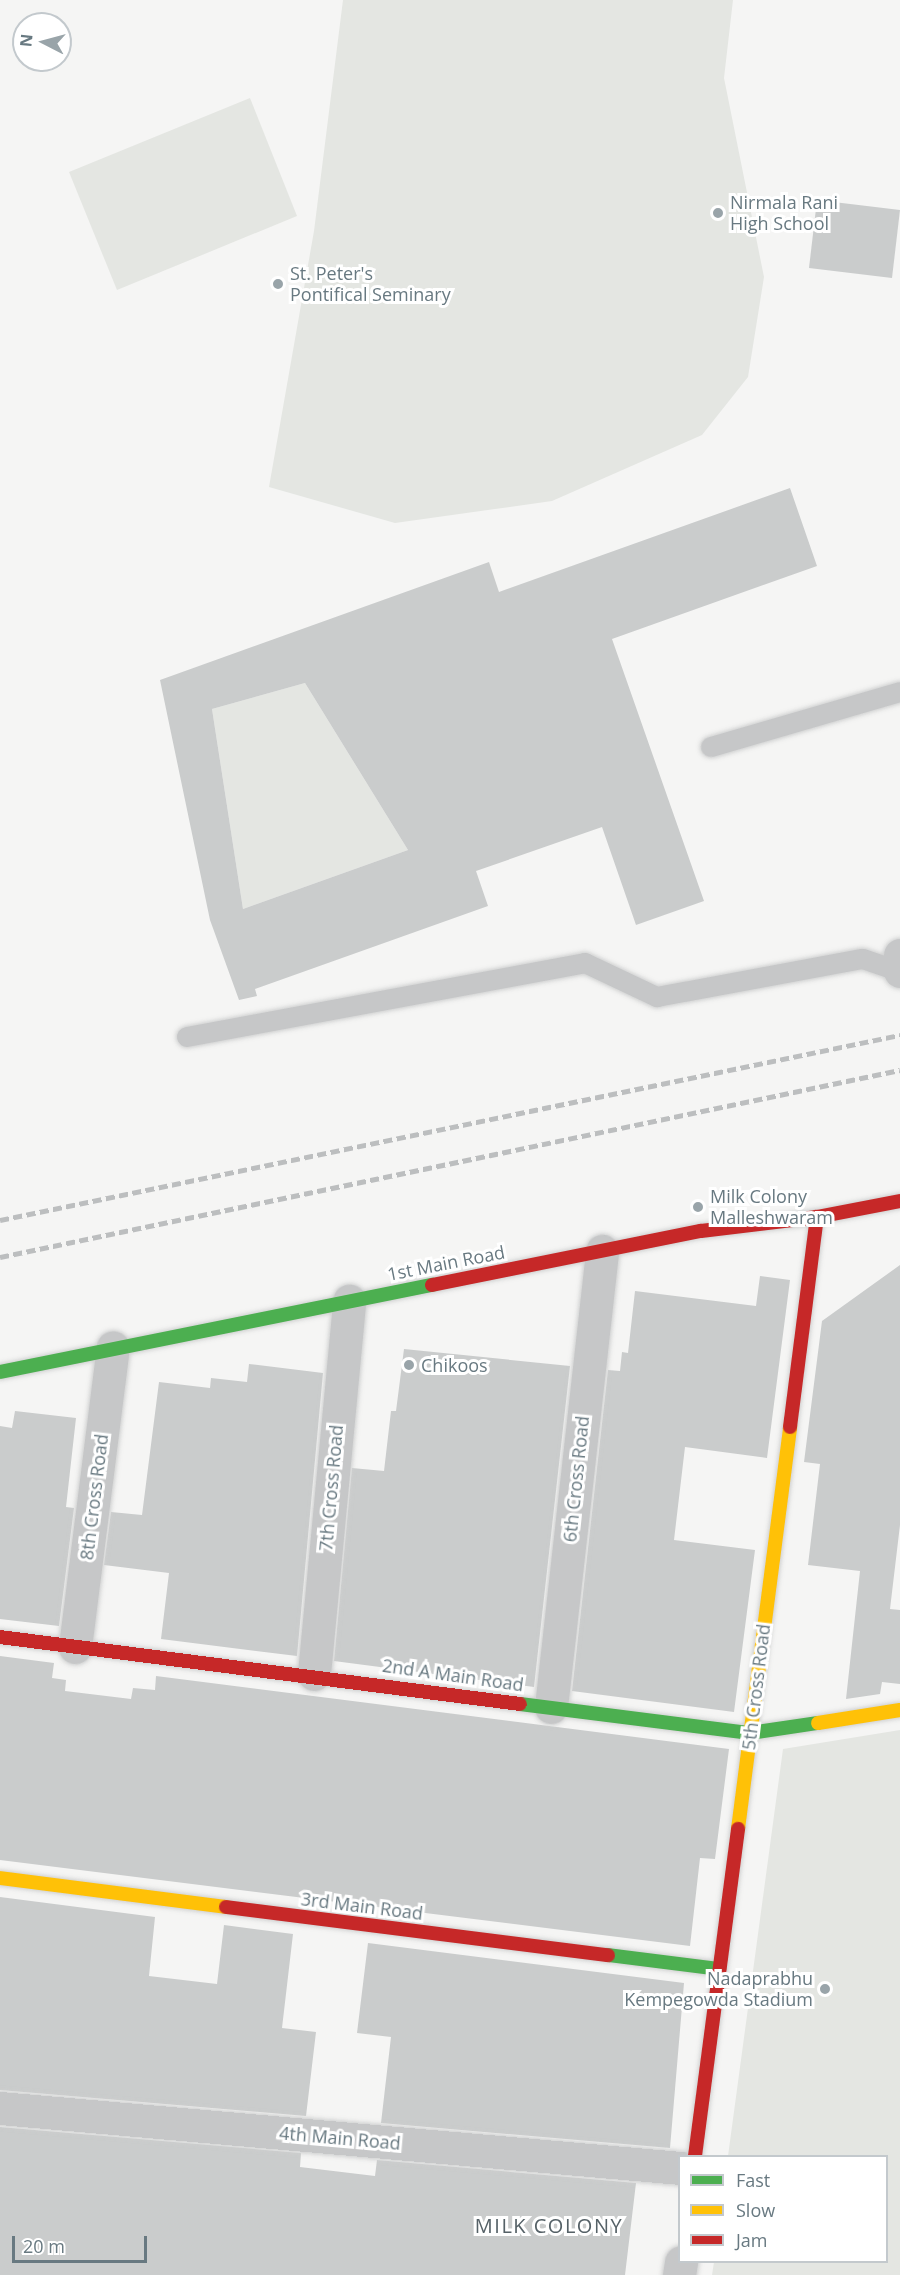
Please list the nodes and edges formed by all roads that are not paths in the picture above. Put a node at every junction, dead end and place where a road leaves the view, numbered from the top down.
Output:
1 (900, 692) edge
2 (711, 747) dead end
3 (899, 965) edge
4 (188, 1037) dead end
5 (900, 1202) edge
6 (817, 1217) junction
7 (602, 1251) junction
8 (349, 1301) junction
9 (114, 1347) junction
10 (0, 1371) edge
11 (0, 1637) edge
12 (75, 1647) junction
13 (314, 1674) junction
14 (551, 1707) junction
15 (900, 1710) edge
16 (750, 1733) junction
17 (0, 1878) edge
18 (720, 1969) junction
19 (0, 2108) edge
20 (695, 2155) edge
21 (678, 2168) edge

1 - 2 lane
3 - 4 lane
5 - 6 street, 1st Main Road
6 - 7 street, 1st Main Road
6 - 16 street, 5th Cross Road
7 - 8 street, 1st Main Road
7 - 14 street, 6th Cross Road
8 - 9 street, 1st Main Road
8 - 13 street, 7th Cross Road
9 - 10 street, 1st Main Road
9 - 12 street, 8th Cross Road
11 - 12 street, 2nd A Main Road
12 - 13 street, 2nd A Main Road
13 - 14 street, 2nd A Main Road
14 - 16 street, 2nd A Main Road
15 - 16 street, 2nd A Main Road
16 - 18 street, 5th Cross Road
17 - 18 street, 3rd Main Road
18 - 20 street, 5th Cross Road
19 - 21 street, 4th Main Road

